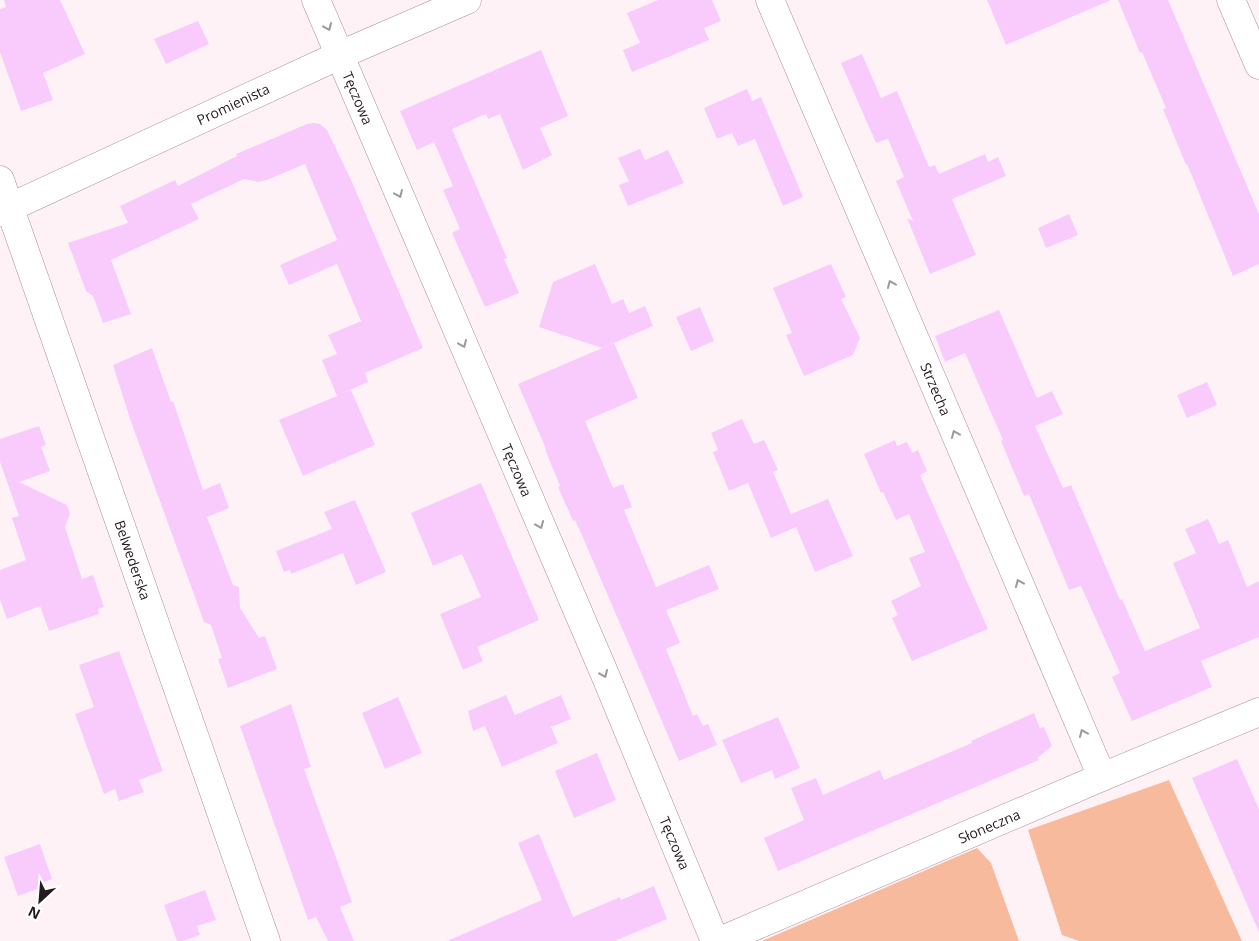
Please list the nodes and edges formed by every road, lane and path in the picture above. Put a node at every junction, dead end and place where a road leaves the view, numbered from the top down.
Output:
1 (316, 0) edge
2 (467, 0) edge
3 (770, 0) edge
4 (1231, 0) edge
5 (340, 54) junction
6 (1259, 65) edge
7 (0, 180) edge
8 (5, 209) edge
9 (1259, 712) edge
10 (1102, 777) junction
11 (266, 941) edge
12 (715, 941) edge
13 (720, 941) edge

1 -> 5 street, Tęczowa
2 - 5 street, Promienista
10 -> 3 street, Strzecha
4 - 6 street
5 - 8 street, Promienista
5 -> 12 street, Tęczowa
7 - 8 street, Belwederska
8 - 11 street, Belwederska
9 - 10 street, Słoneczna
10 - 13 street, Słoneczna

